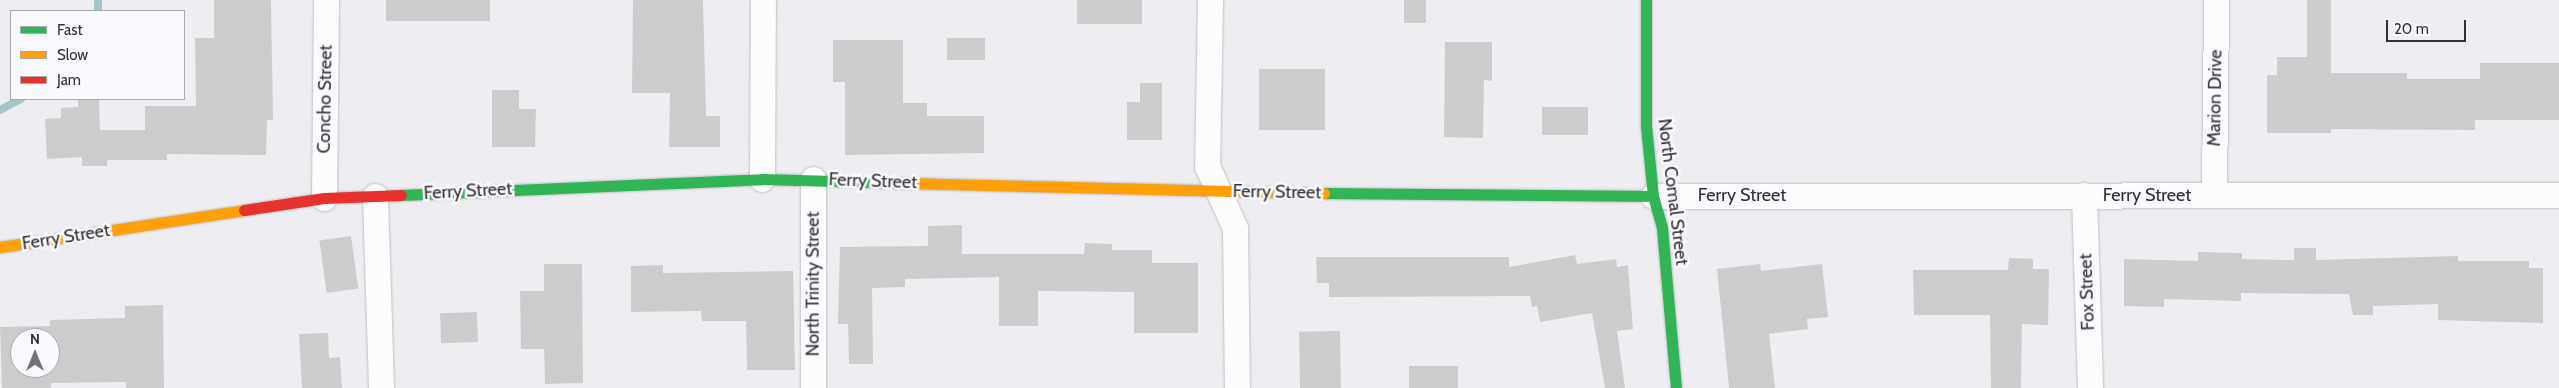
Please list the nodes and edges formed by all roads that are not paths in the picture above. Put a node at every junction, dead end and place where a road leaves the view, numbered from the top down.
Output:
1 (326, 0) edge
2 (763, 0) edge
3 (1210, 0) edge
4 (1646, 0) edge
5 (2216, 0) edge
6 (762, 179) junction
7 (813, 179) junction
8 (1218, 192) junction
9 (2084, 195) junction
10 (2214, 195) junction
11 (2559, 195) edge
12 (375, 196) junction
13 (1653, 196) junction
14 (324, 198) junction
15 (0, 247) edge
16 (381, 388) edge
17 (813, 388) edge
18 (1237, 388) edge
19 (1676, 388) edge
20 (2090, 388) edge

1 - 14 street, Concho Street
2 - 6 street
3 - 8 street
4 - 13 street, North Comal Street
5 - 10 street, Marion Drive
6 - 7 street, Ferry Street
6 - 12 street, Ferry Street
7 - 8 street, Ferry Street
7 - 17 street, North Trinity Street
8 - 13 street, Ferry Street
8 - 18 street
9 - 10 street, Ferry Street
9 - 13 street, Ferry Street
9 - 20 street, Fox Street
10 - 11 street, Ferry Street
12 - 14 street, Ferry Street
12 - 16 street
13 - 19 street, North Comal Street
14 - 15 street, Ferry Street

